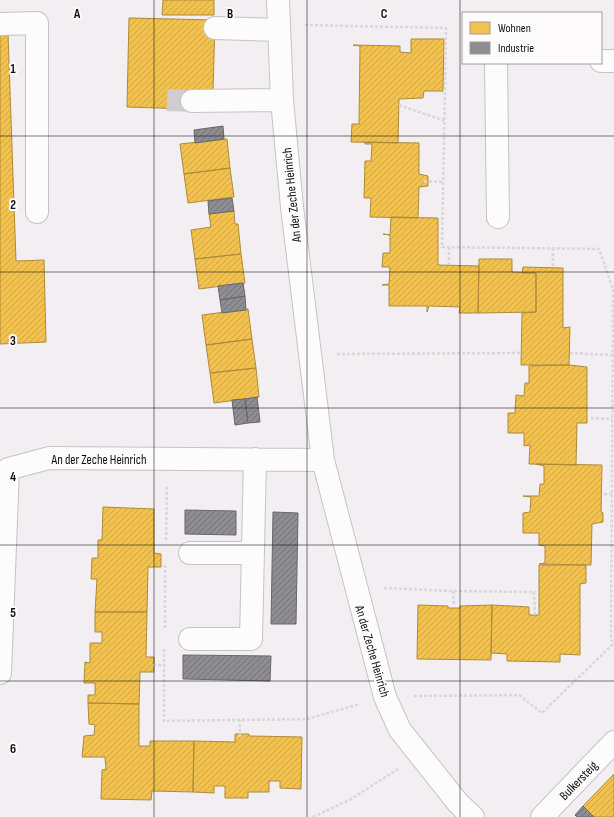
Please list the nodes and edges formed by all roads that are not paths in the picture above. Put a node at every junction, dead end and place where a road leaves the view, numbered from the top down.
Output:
1 (278, 0) edge
2 (0, 24) edge
3 (279, 27) junction
4 (215, 28) dead end
5 (602, 61) edge
6 (614, 61) edge
7 (496, 64) edge
8 (282, 100) junction
9 (192, 101) tunnel mouth
10 (37, 212) dead end
11 (498, 217) dead end
12 (255, 459) junction
13 (323, 460) junction
14 (190, 553) dead end
15 (252, 553) junction
16 (190, 639) dead end
17 (0, 673) edge
18 (614, 742) edge
19 (473, 817) edge
20 (542, 817) edge

1 - 3 street, An der Zeche Heinrich
2 - 10 street
3 - 4 street
3 - 8 street, An der Zeche Heinrich
5 - 6 street
7 - 11 street
8 - 9 street
8 - 13 street, An der Zeche Heinrich
12 - 13 street, An der Zeche Heinrich
12 - 15 street
12 - 17 street, An der Zeche Heinrich
13 - 19 street, An der Zeche Heinrich
14 - 15 street
15 - 16 street
18 - 20 street, Bulkersteig

